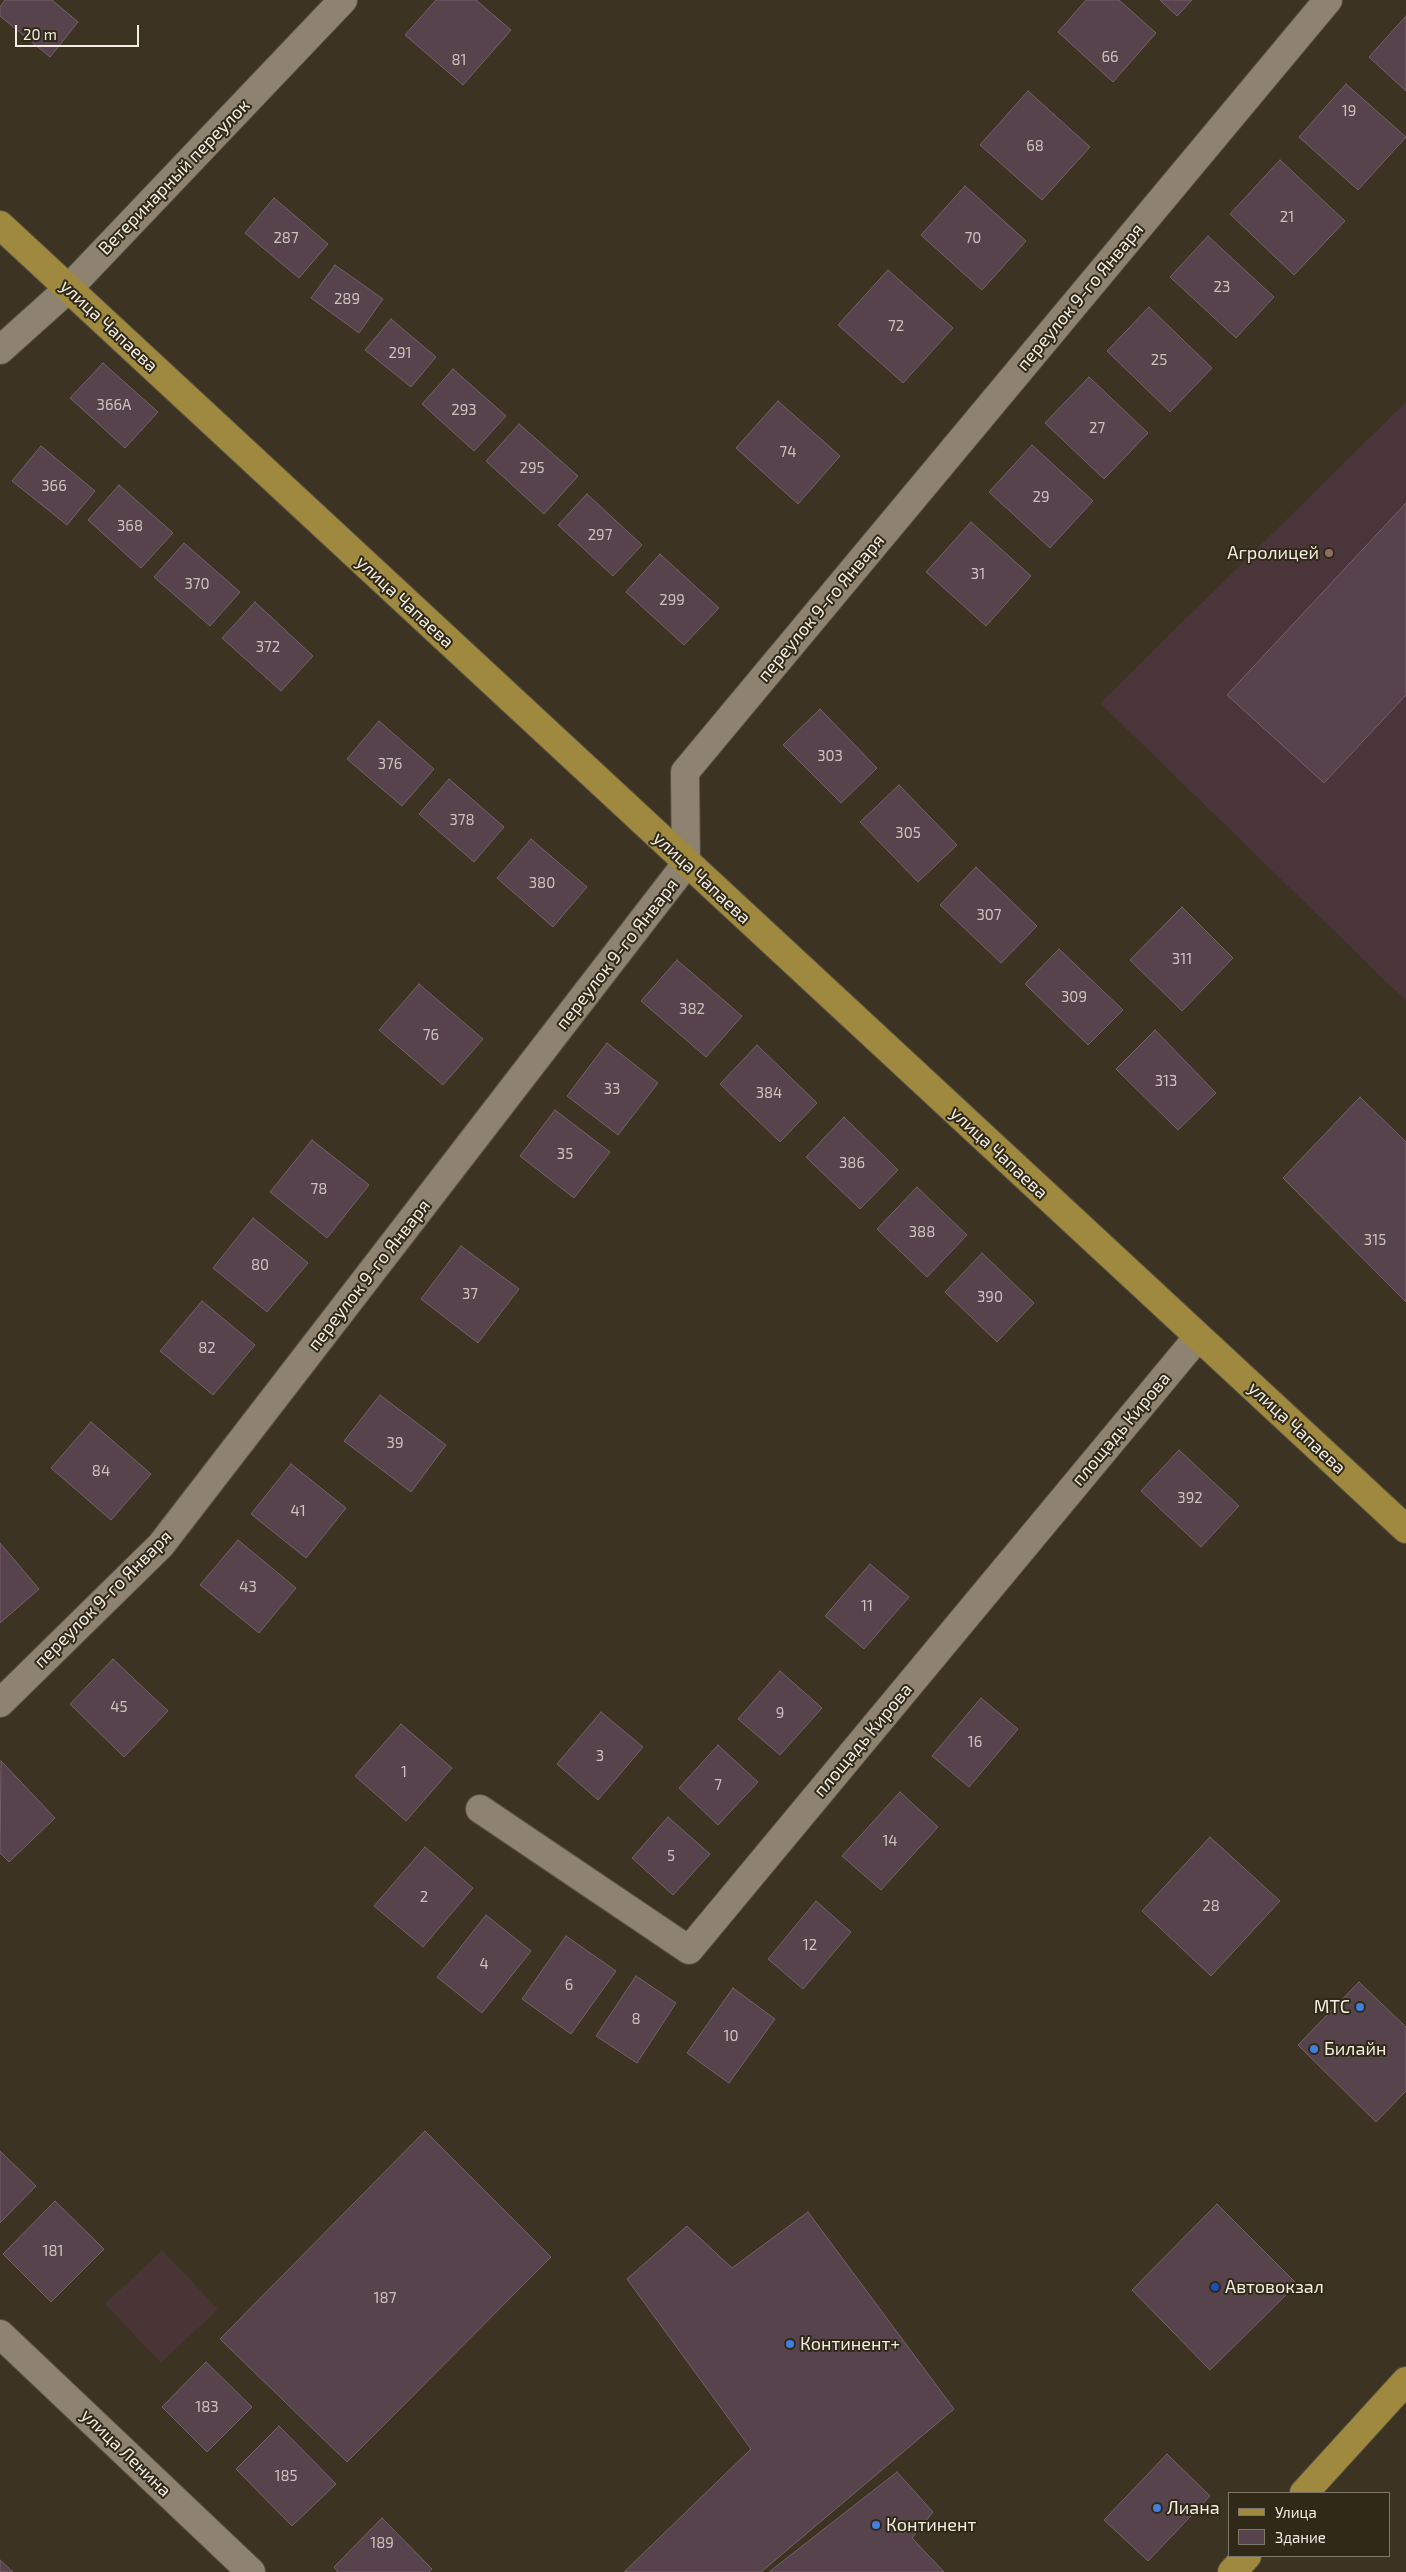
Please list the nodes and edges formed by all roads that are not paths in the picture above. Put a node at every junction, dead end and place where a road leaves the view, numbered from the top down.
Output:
1 (343, 0) edge
2 (1328, 0) edge
3 (0, 225) edge
4 (68, 288) junction
5 (0, 350) edge
6 (686, 864) junction
7 (1198, 1337) junction
8 (1406, 1529) edge
9 (0, 1702) edge
10 (480, 1810) dead end
11 (0, 2334) edge
12 (1405, 2385) edge
13 (1305, 2492) edge
14 (1246, 2557) edge
15 (251, 2572) edge
16 (1232, 2572) edge

1 - 4 street, Ветеринарный переулок
2 - 6 street, переулок 9-го Января
3 - 4 main road, улица Чапаева
4 - 5 street, Ветеринарный переулок
4 - 6 main road, улица Чапаева
6 - 7 main road, улица Чапаева
6 - 9 street, переулок 9-го Января
7 - 8 main road, улица Чапаева
7 - 10 street, площадь Кирова
11 - 15 street, улица Ленина
12 - 13 main road
14 - 16 main road

